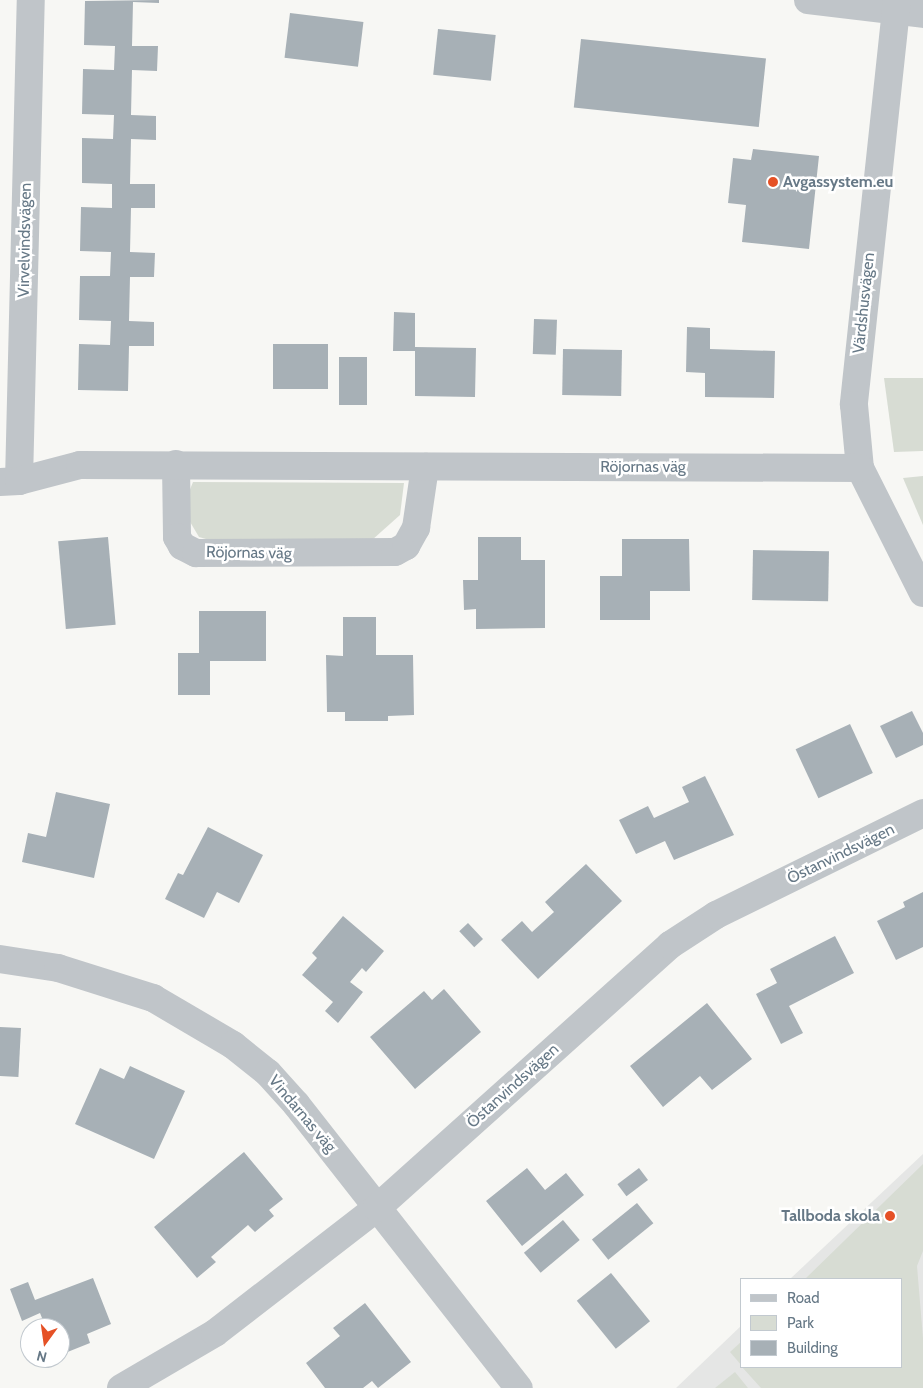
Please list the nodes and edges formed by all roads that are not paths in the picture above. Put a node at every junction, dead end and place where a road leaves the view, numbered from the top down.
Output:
1 (31, 0) edge
2 (808, 0) edge
3 (897, 6) edge
4 (923, 14) edge
5 (176, 464) junction
6 (425, 467) junction
7 (860, 468) junction
8 (10, 481) edge
9 (923, 593) edge
10 (923, 813) edge
11 (0, 959) edge
12 (376, 1208) junction
13 (120, 1388) edge
14 (519, 1388) edge

1 - 8 street, Virvelvindsvägen
2 - 3 street
3 - 4 street
3 - 7 street, Värdshusvägen
5 - 6 street, Röjornas väg
5 - 6 street, Röjornas väg
5 - 8 street, Röjornas väg
6 - 7 street, Röjornas väg
7 - 9 street, Värdshusvägen
10 - 12 street, Östanvindsvägen
11 - 12 street, Vindarnas väg
12 - 13 street, Östanvindsvägen
12 - 14 street, Vindarnas väg

